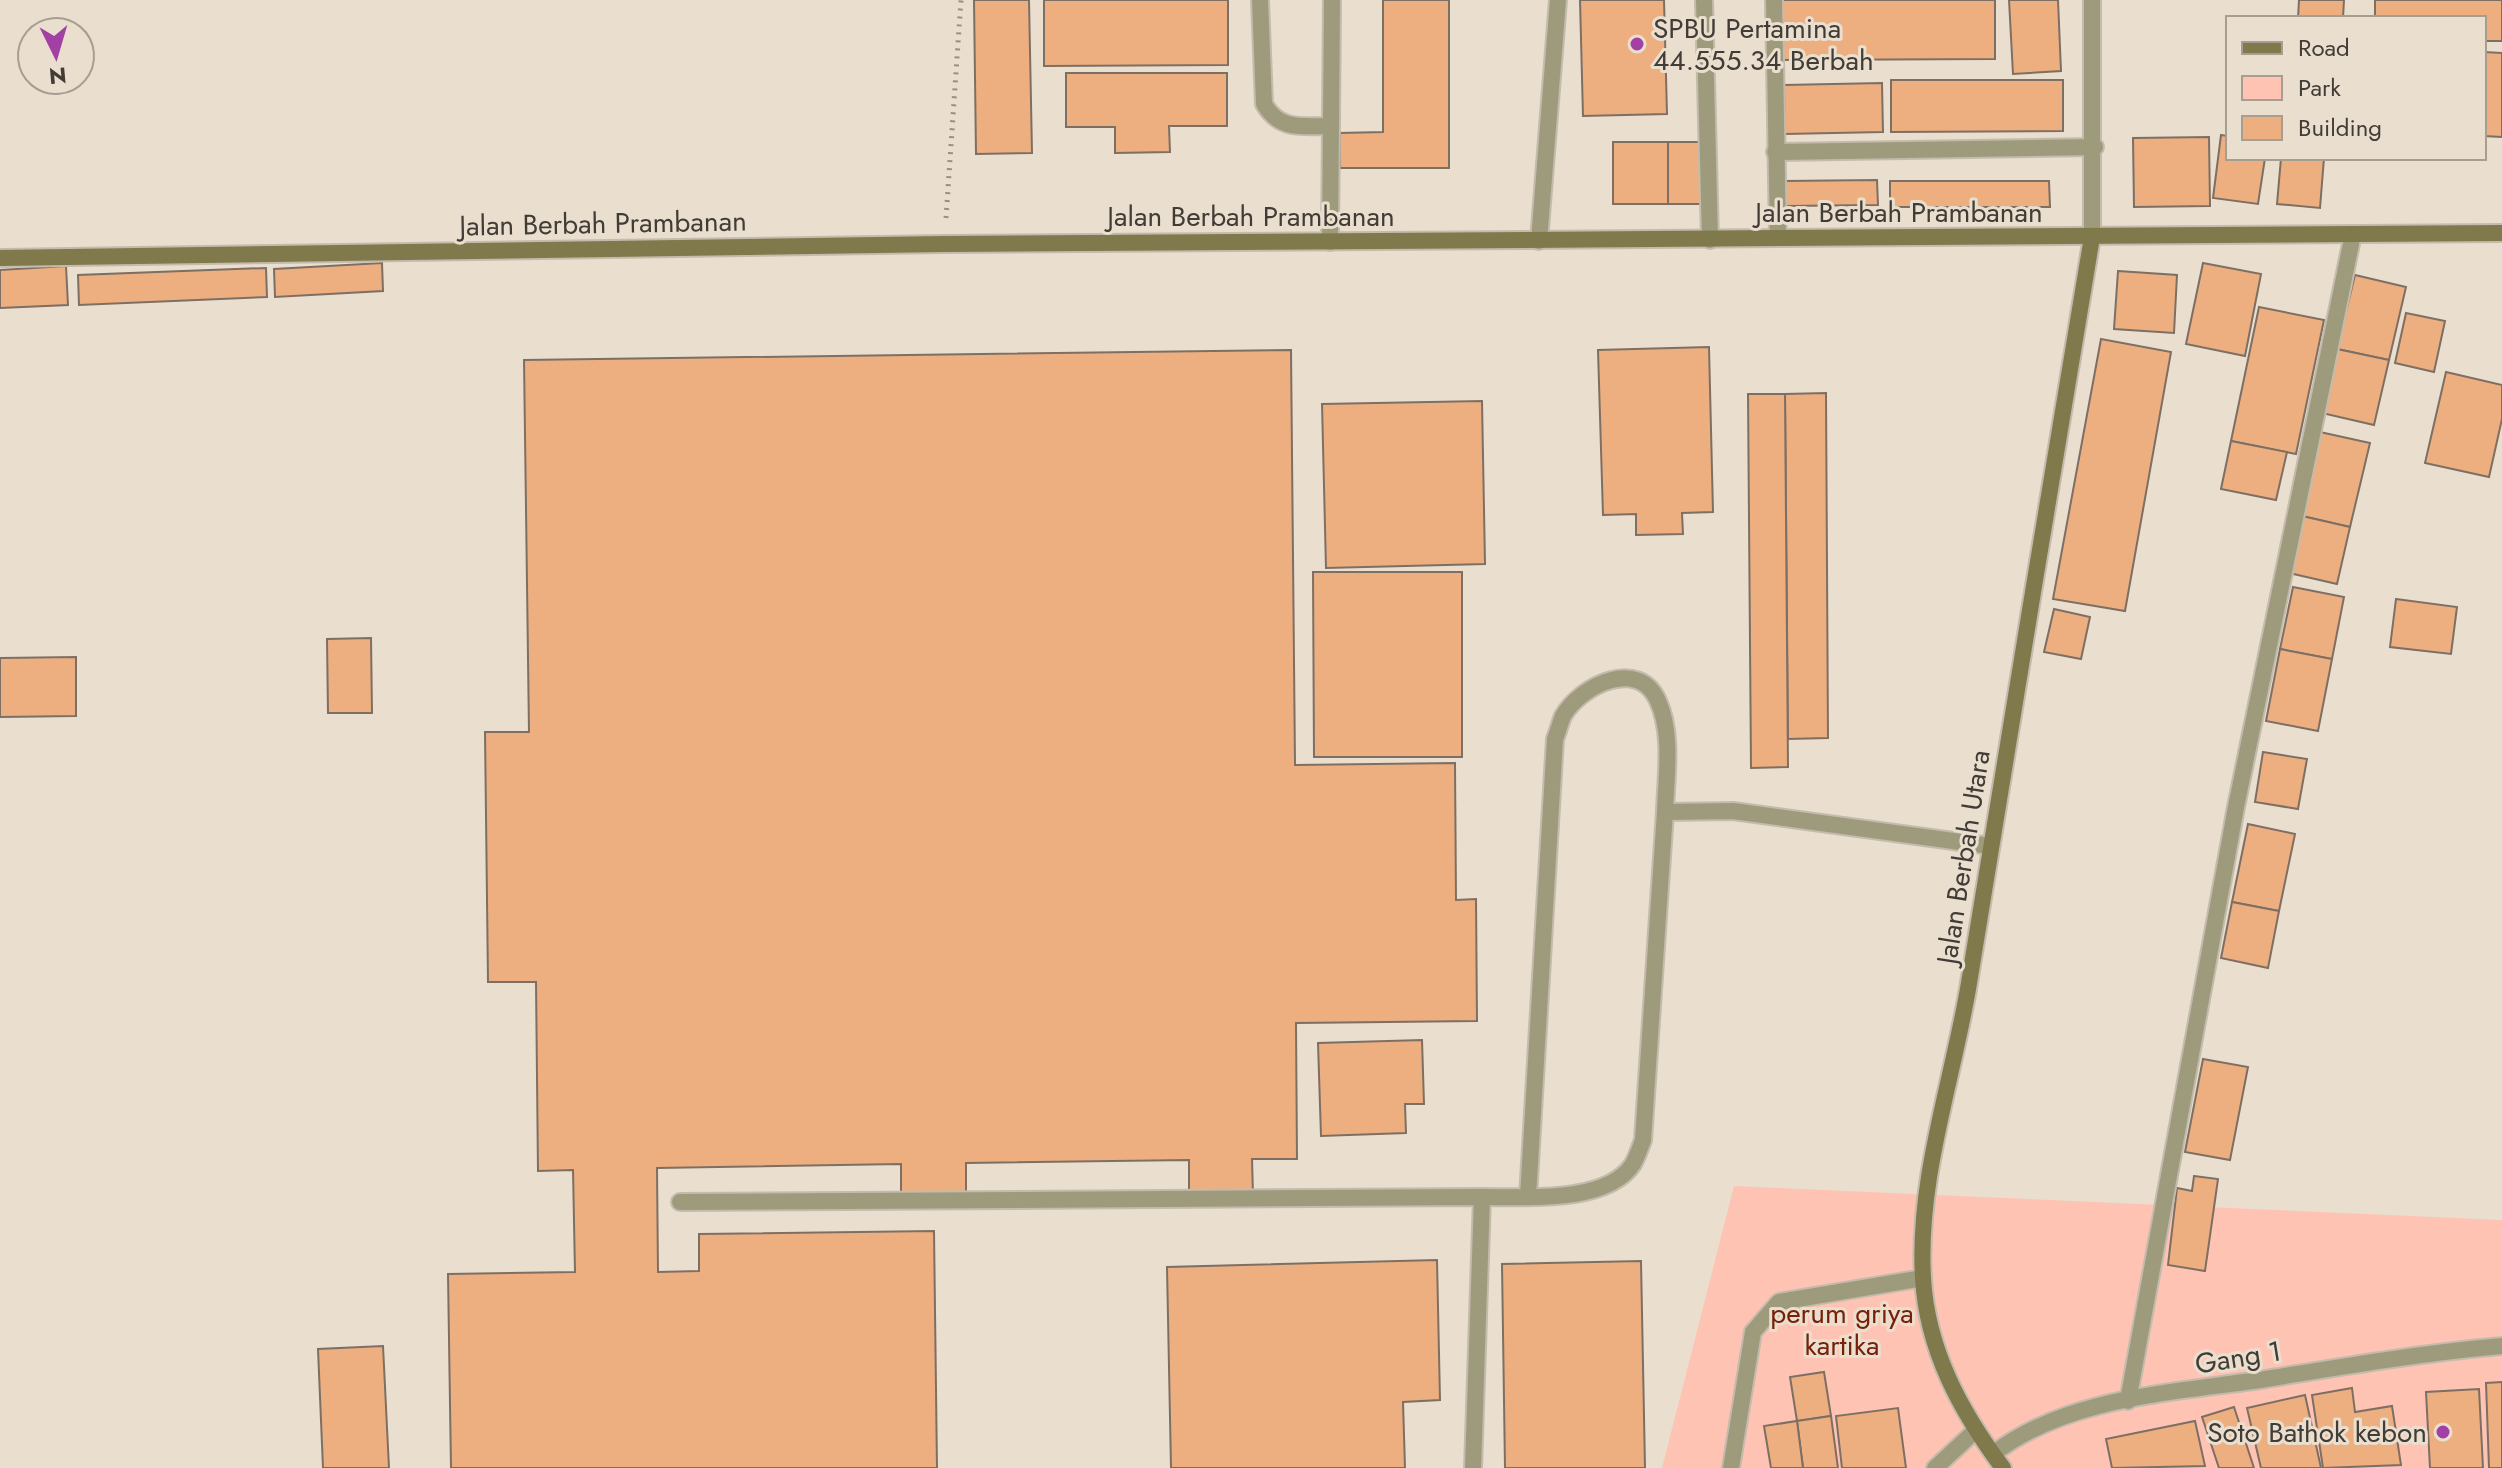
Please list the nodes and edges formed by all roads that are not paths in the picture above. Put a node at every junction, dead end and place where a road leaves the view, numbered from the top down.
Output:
1 (1260, 0) edge
2 (1332, 0) edge
3 (1558, 0) edge
4 (1704, 0) edge
5 (1774, 0) edge
6 (2092, 0) edge
7 (1330, 126) junction
8 (2095, 147) junction
9 (1775, 152) junction
10 (2502, 233) edge
11 (2353, 234) junction
12 (2092, 237) junction
13 (1778, 238) junction
14 (1710, 240) junction
15 (1539, 241) junction
16 (1330, 242) junction
17 (0, 258) edge
18 (1665, 812) junction
19 (1990, 846) junction
20 (1482, 1197) junction
21 (1528, 1197) junction
22 (680, 1202) dead end
23 (1923, 1278) junction
24 (2502, 1346) edge
25 (2128, 1401) junction
26 (1975, 1431) junction
27 (1993, 1454) junction
28 (1473, 1468) edge
29 (1731, 1468) edge
30 (1935, 1468) edge
31 (2003, 1468) edge

1 - 7 street
2 - 7 street
3 - 15 street
4 - 14 street
5 - 9 street
6 - 8 street
7 - 16 street
8 - 9 street
8 - 12 street
9 - 13 street
10 - 11 street, Jalan Berbah Prambanan
11 - 12 street, Jalan Berbah Prambanan
11 - 25 street
12 - 13 street, Jalan Berbah Prambanan
12 - 19 street, Jalan Berbah Utara
13 - 14 street, Jalan Berbah Prambanan
14 - 15 street, Jalan Berbah Prambanan
15 - 16 street, Jalan Berbah Prambanan
16 - 17 street, Jalan Berbah Prambanan
18 - 19 street
18 - 21 street
18 - 21 street
19 - 23 street, Jalan Berbah Utara
20 - 21 street
20 - 22 street
20 - 28 street
23 - 26 street, Jalan Berbah Utara
23 - 29 street
24 - 25 street, Gang 1
25 - 27 street, Gang 1
26 - 27 street, Jalan Berbah Utara
26 - 30 street
27 - 31 street, Jalan Berbah Utara

